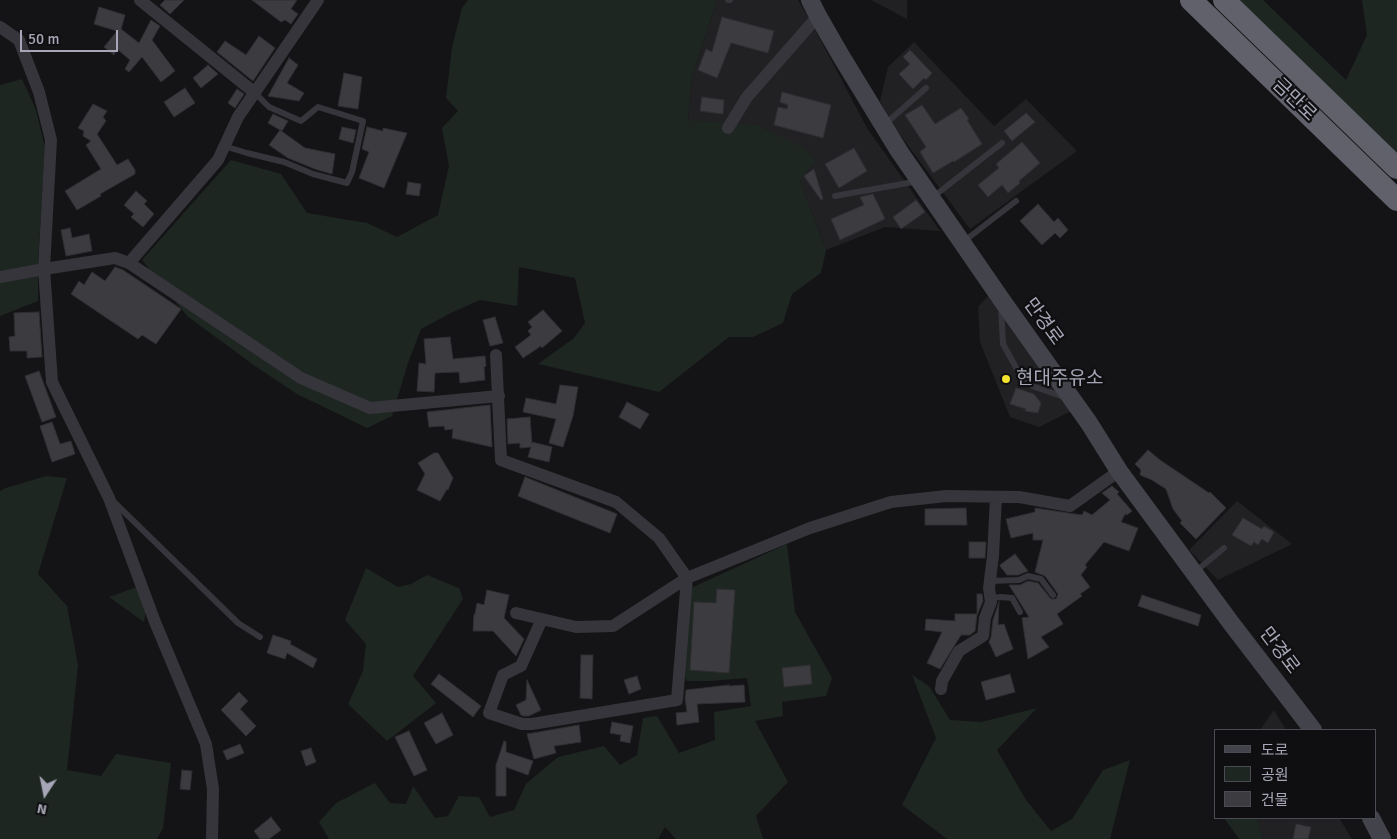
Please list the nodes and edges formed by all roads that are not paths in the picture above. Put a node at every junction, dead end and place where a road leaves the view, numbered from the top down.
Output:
1 (140, 0) edge
2 (318, 0) edge
3 (810, 0) edge
4 (1191, 0) edge
5 (1224, 0) edge
6 (818, 16) junction
7 (0, 27) edge
8 (926, 88) dead end
9 (255, 93) junction
10 (884, 126) junction
11 (728, 128) dead end
12 (1002, 143) dead end
13 (224, 146) junction
14 (1397, 168) edge
15 (920, 181) junction
16 (834, 196) dead end
17 (932, 198) junction
18 (1397, 200) edge
19 (1016, 201) dead end
20 (962, 243) junction
21 (129, 263) junction
22 (44, 269) junction
23 (0, 277) edge
24 (1001, 299) junction
25 (496, 355) dead end
26 (499, 396) junction
27 (1073, 400) junction
28 (1119, 471) junction
29 (996, 497) junction
30 (109, 498) junction
31 (1224, 548) dead end
32 (1194, 572) junction
33 (687, 578) junction
34 (990, 581) junction
35 (1053, 594) dead end
36 (990, 598) junction
37 (1020, 612) dead end
38 (516, 613) dead end
39 (542, 619) junction
40 (260, 637) dead end
41 (941, 689) dead end
42 (1312, 729) edge
43 (1372, 819) edge
44 (212, 839) edge
45 (1382, 839) edge

1 - 9 street
2 - 9 street
3 - 6 street, 만경로
4 - 18 highway, 금만로
5 - 14 highway, 금만로
6 - 10 street, 만경로
6 - 11 street
7 - 22 street
8 - 10 lane
9 - 13 street
9 - 13 lane
10 - 15 street, 만경로
12 - 17 lane
13 - 21 street
15 - 16 lane
15 - 17 street, 만경로
17 - 20 street, 만경로
19 - 20 lane
20 - 24 street, 만경로
21 - 22 street
21 - 26 street
22 - 23 street
22 - 30 street
24 - 27 street, 만경로
24 - 27 lane
25 - 26 street
26 - 33 street
27 - 28 street, 만경로
28 - 29 street
28 - 32 street, 만경로
29 - 33 street
29 - 34 street
30 - 40 lane
30 - 44 street
31 - 32 lane
32 - 42 street, 만경로
33 - 39 street
33 - 39 street
34 - 35 lane
34 - 36 street
36 - 37 lane
36 - 41 street
38 - 39 street
43 - 45 street

